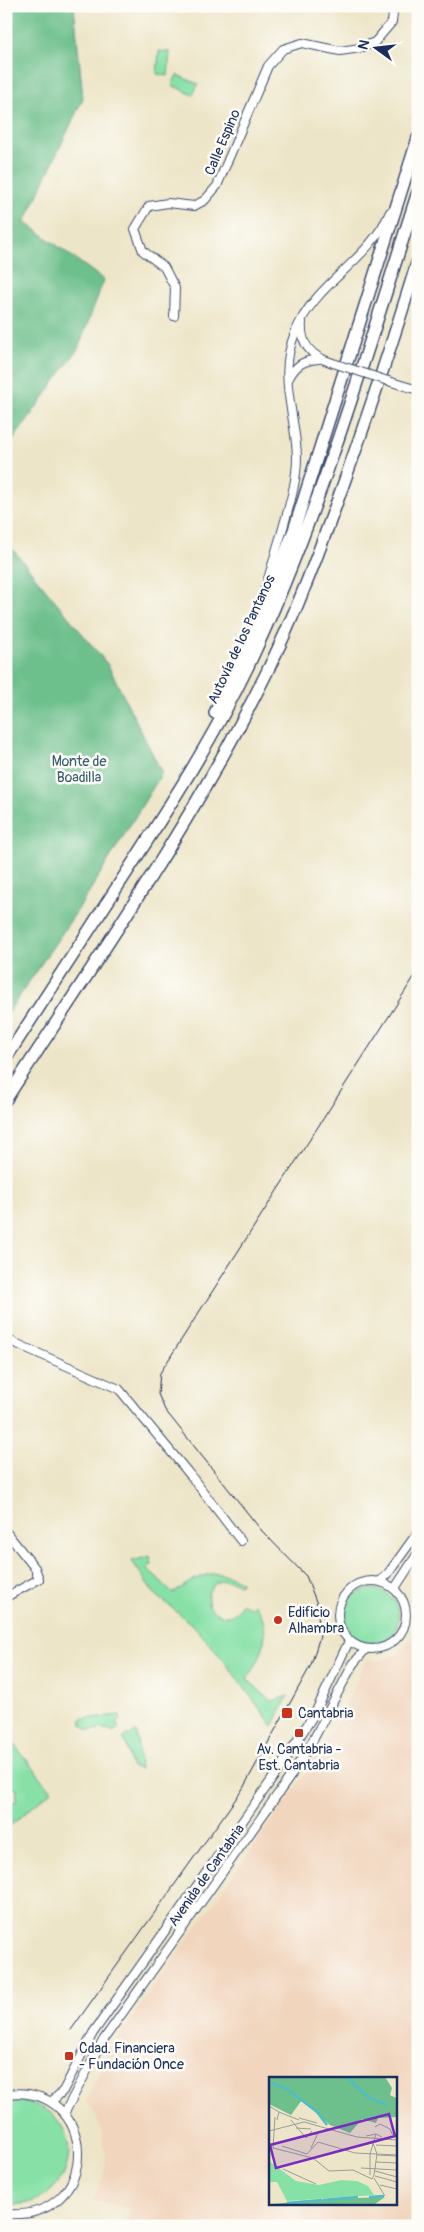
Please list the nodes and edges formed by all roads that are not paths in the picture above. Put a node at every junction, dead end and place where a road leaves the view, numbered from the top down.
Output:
1 (174, 6) edge
2 (186, 6) edge
3 (394, 6) edge
4 (418, 138) edge
5 (405, 178) junction
6 (418, 192) edge
7 (418, 260) edge
8 (418, 273) edge
9 (410, 287) junction
10 (174, 316) dead end
11 (302, 320) junction
12 (319, 359) junction
13 (287, 383) junction
14 (416, 391) edge
15 (238, 664) junction
16 (196, 761) junction
17 (6, 1058) edge
18 (6, 1098) edge
19 (6, 1339) edge
20 (6, 1532) edge
21 (418, 1532) edge
22 (241, 1541) dead end
23 (418, 1553) edge
24 (380, 1581) junction
25 (395, 1588) junction
26 (6, 1598) edge
27 (349, 1640) junction
28 (366, 1649) junction
29 (6, 2094) edge
30 (51, 2102) junction
31 (64, 2114) junction
32 (6, 2214) edge

1 - 2 street
3 - 10 street, Calle Espino
4 - 5 highway
5 - 11 street
5 - 15 highway
6 - 16 highway, Autovía de los Pantanos
7 - 9 highway
8 - 9 highway
9 - 18 highway
11 - 12 street
11 - 13 street
12 - 13 street
12 - 14 street, bridge
13 - 15 street
15 - 16 highway
16 - 17 highway, Autovía de los Pantanos
19 - 22 street
20 - 26 street
21 - 24 street
23 - 25 street
24 - 25 street
24 - 27 street
25 - 28 street
27 - 28 street
27 - 30 street, Avenida de Cantabria
28 - 31 street, Avenida de Cantabria
29 - 30 street
30 - 31 street
31 - 32 street

